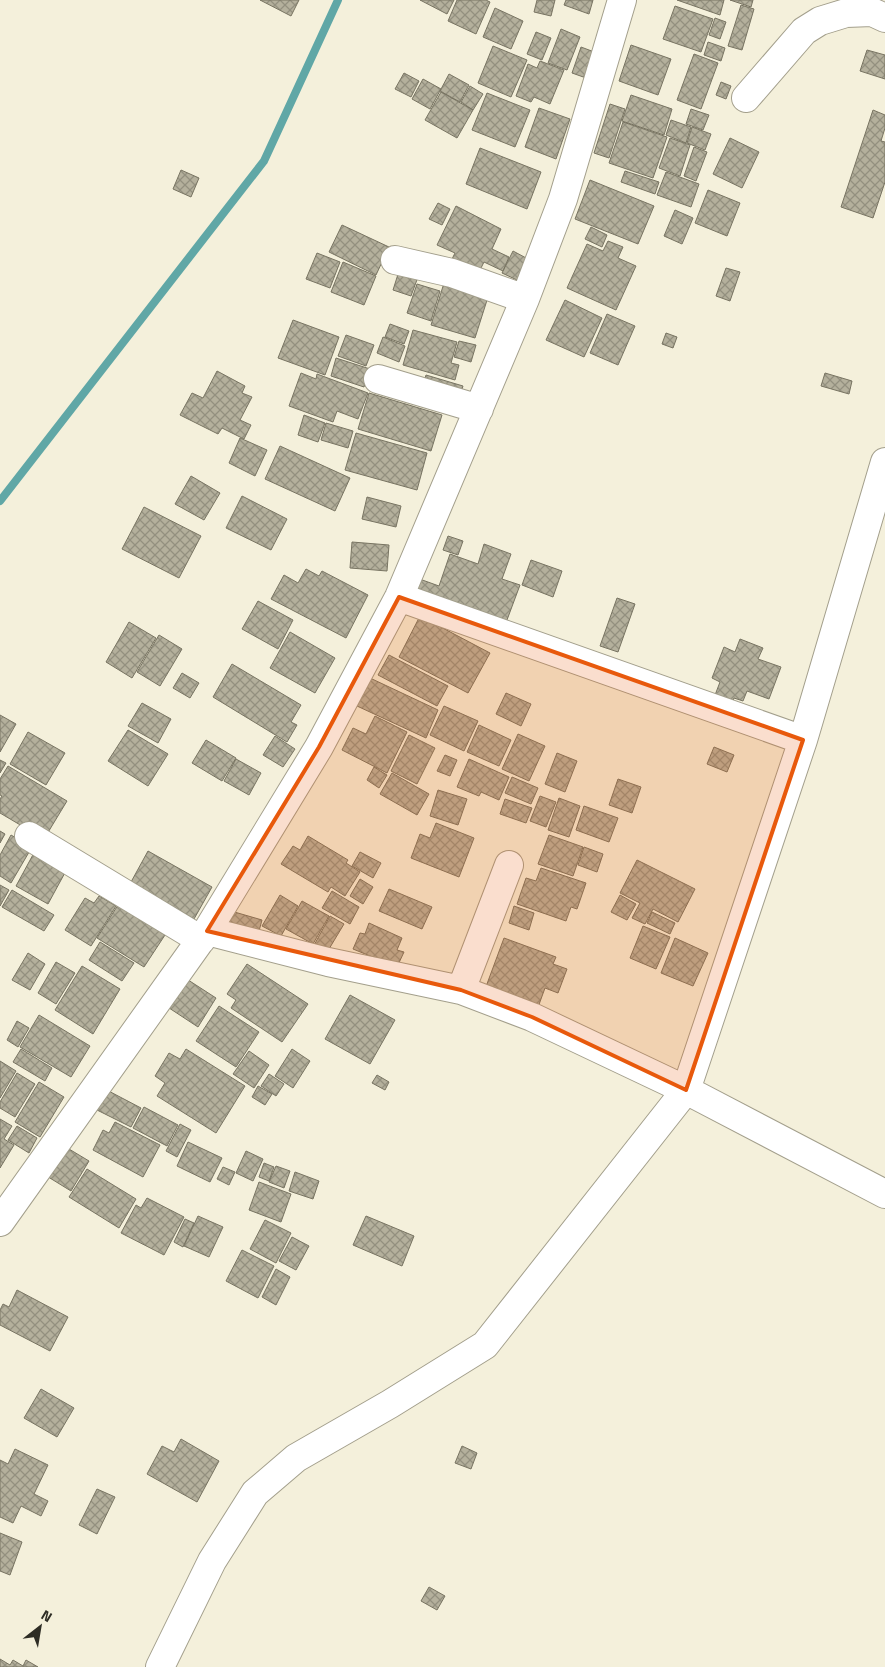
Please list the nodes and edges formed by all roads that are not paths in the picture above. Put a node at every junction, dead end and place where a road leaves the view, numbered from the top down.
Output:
1 (622, 0) edge
2 (885, 18) edge
3 (746, 98) dead end
4 (395, 260) dead end
5 (525, 299) junction
6 (378, 379) dead end
7 (479, 408) junction
8 (885, 462) edge
9 (399, 597) junction
10 (803, 740) junction
11 (29, 836) dead end
12 (509, 865) dead end
13 (204, 936) junction
14 (461, 990) junction
15 (686, 1090) junction
16 (885, 1194) edge
17 (0, 1222) edge
18 (160, 1667) edge

1 - 5 street
2 - 3 street
4 - 5 street
5 - 7 street
6 - 7 street
7 - 9 street
8 - 10 street
9 - 10 street
9 - 13 street
10 - 15 street
11 - 13 street
12 - 14 street
13 - 14 street
13 - 17 street
14 - 15 street
15 - 16 street
15 - 18 street

